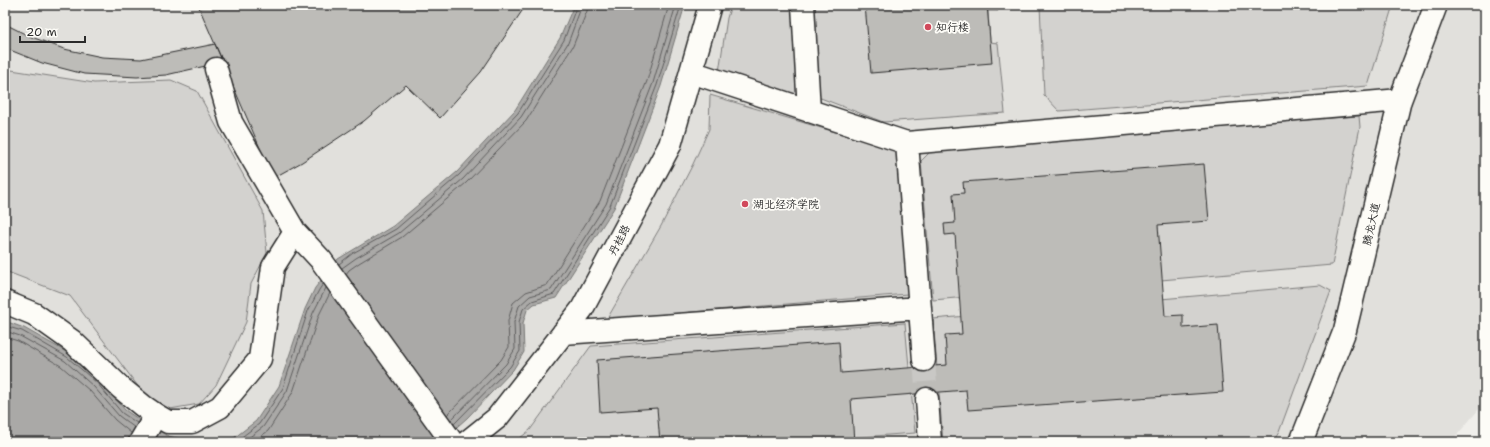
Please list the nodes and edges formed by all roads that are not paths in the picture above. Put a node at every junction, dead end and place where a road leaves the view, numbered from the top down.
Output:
1 (710, 5) edge
2 (802, 5) edge
3 (1436, 5) edge
4 (216, 69) dead end
5 (691, 72) junction
6 (1400, 100) junction
7 (809, 110) junction
8 (907, 142) junction
9 (295, 232) junction
10 (5, 302) edge
11 (920, 308) junction
12 (563, 333) junction
13 (924, 360) tunnel mouth
14 (927, 399) tunnel mouth
15 (154, 418) junction
16 (456, 441) edge
17 (140, 442) edge
18 (930, 442) edge
19 (1301, 442) edge

1 - 5 street, 丹桂路
2 - 7 street
3 - 6 street, 腾龙大道
4 - 9 street
5 - 7 street
5 - 12 street, 丹桂路
6 - 8 street
6 - 19 street, 腾龙大道
7 - 8 street
8 - 11 street
9 - 15 street
9 - 16 street
10 - 15 street
11 - 12 street
11 - 13 street
12 - 16 street, 丹桂路
14 - 18 street
15 - 17 street

